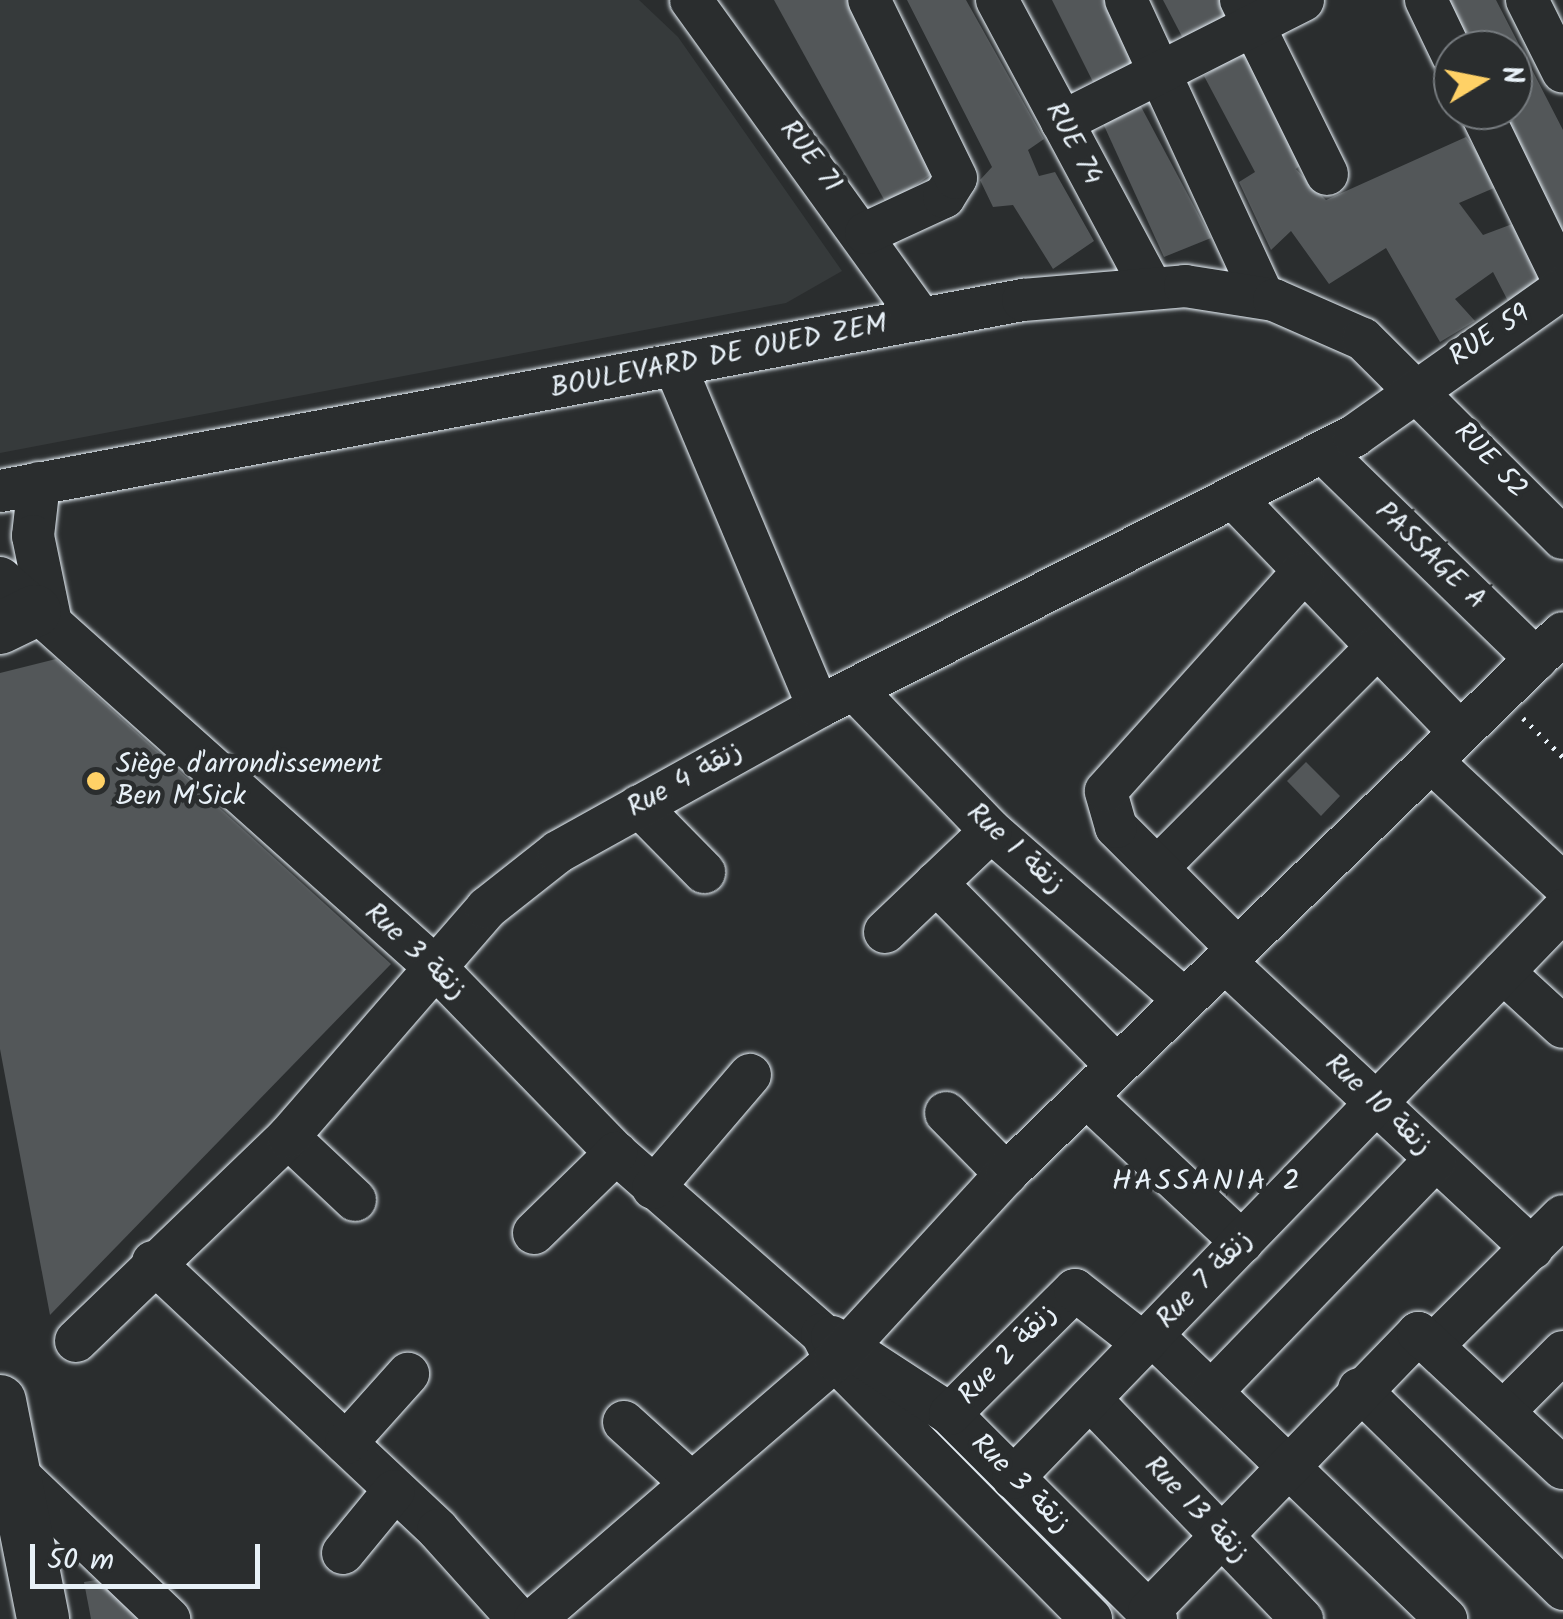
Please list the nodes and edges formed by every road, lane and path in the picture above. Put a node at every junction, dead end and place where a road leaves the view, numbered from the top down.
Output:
1 (692, 0) edge
2 (868, 0) edge
3 (997, 0) edge
4 (1126, 0) edge
5 (1303, 0) edge
6 (1426, 0) edge
7 (1527, 0) edge
8 (1248, 12) edge
9 (1440, 30) edge
10 (1563, 72) edge
11 (1162, 73) junction
12 (1062, 122) junction
13 (1490, 130) edge
14 (1327, 174) dead end
15 (866, 233) junction
16 (1563, 280) edge
17 (1151, 287) junction
18 (1563, 288) edge
19 (1263, 297) junction
20 (921, 319) junction
21 (675, 366) junction
22 (1417, 384) junction
23 (1324, 453) junction
24 (19, 486) edge
25 (1234, 498) junction
26 (1563, 538) edge
27 (1302, 573) junction
28 (22, 610) edge
29 (1550, 646) edge
30 (1374, 649) junction
31 (1499, 696) junction
32 (836, 698) junction
33 (1446, 746) junction
34 (1563, 757) edge
35 (638, 806) junction
36 (991, 831) junction
37 (1160, 865) junction
38 (704, 872) dead end
39 (936, 883) junction
40 (1563, 884) edge
41 (1563, 910) edge
42 (885, 932) dead end
43 (1231, 955) junction
44 (436, 968) junction
45 (1503, 972) junction
46 (1185, 1000) junction
47 (1563, 1028) edge
48 (1116, 1065) junction
49 (750, 1075) dead end
50 (1086, 1096) junction
51 (1376, 1104) junction
52 (946, 1113) dead end
53 (288, 1137) junction
54 (616, 1154) junction
55 (1436, 1159) junction
56 (1006, 1174) junction
57 (654, 1188) junction
58 (355, 1200) dead end
59 (1563, 1216) edge
60 (534, 1233) dead end
61 (1242, 1242) junction
62 (1532, 1248) junction
63 (154, 1262) junction
64 (1148, 1339) junction
65 (1425, 1339) junction
66 (76, 1341) dead end
67 (836, 1346) junction
68 (1563, 1352) edge
69 (408, 1374) dead end
70 (1359, 1389) junction
71 (1212, 1391) junction
72 (1090, 1399) junction
73 (0, 1401) edge
74 (1505, 1410) junction
75 (950, 1414) junction
76 (624, 1422) dead end
77 (346, 1444) junction
78 (1288, 1462) junction
79 (12, 1468) junction
80 (1563, 1468) edge
81 (1014, 1478) junction
82 (690, 1481) junction
83 (394, 1490) junction
84 (1218, 1534) junction
85 (344, 1553) dead end
86 (1563, 1590) edge
87 (1153, 1615) edge
88 (42, 1619) edge
89 (168, 1619) edge
90 (518, 1619) edge
91 (535, 1619) edge
92 (1091, 1619) edge
93 (1302, 1619) edge
94 (1446, 1619) edge

1 - 15 street, RUE 71
2 - 15 street
3 - 12 street, RUE 74
4 - 11 street
5 - 8 street
6 - 9 street
7 - 10 street
8 - 11 street
8 - 14 street
11 - 12 street
11 - 19 street
12 - 17 street, RUE 74
13 - 16 street
15 - 20 street, RUE 71
17 - 19 street, BOULEVARD DE OUED ZEM
17 - 20 street, BOULEVARD DE OUED ZEM
18 - 22 street, RUE 59
19 - 22 street, BOULEVARD DE OUED ZEM
20 - 21 street, BOULEVARD DE OUED ZEM
21 - 24 street, BOULEVARD DE OUED ZEM
21 - 32 street, Rue 1 زنقة
22 - 23 street, Rue 4 زنقة
22 - 26 street, RUE 52
23 - 25 street, Rue 4 زنقة
23 - 29 street, PASSAGE A
24 - 28 street
25 - 27 street
25 - 32 street, Rue 4 زنقة
27 - 30 street
27 - 37 street
28 - 44 street, Rue 3 زنقة
29 - 31 street
30 - 33 street
30 - 37 street
31 - 33 street
31 - 34 path
32 - 35 street, Rue 4 زنقة
32 - 36 street, Rue 1 زنقة
33 - 40 street
33 - 43 street
35 - 38 street
35 - 44 street, Rue 4 زنقة
36 - 39 street
36 - 46 street, Rue 1 زنقة
37 - 43 street
39 - 42 street
39 - 48 street
41 - 45 street, Rue 7 زنقة
43 - 46 street
43 - 51 street, Rue 10 زنقة
44 - 53 street, Rue 4 زنقة
44 - 54 street, Rue 3 زنقة
45 - 47 street
45 - 51 street, Rue 7 زنقة
46 - 48 street
48 - 50 street
49 - 57 street
50 - 56 street
50 - 61 street
51 - 55 street, Rue 10 زنقة
51 - 61 street, Rue 7 زنقة
52 - 56 street
53 - 58 street
53 - 63 street, Rue 4 زنقة
54 - 57 street, Rue 3 زنقة
54 - 60 street
55 - 62 street, Rue 10 زنقة
55 - 71 street
56 - 67 street
57 - 67 street, Rue 3 زنقة
59 - 62 street
61 - 64 street, Rue 7 زنقة
62 - 65 street
63 - 66 street, Rue 4 زنقة
63 - 77 street
64 - 71 street
64 - 72 street, Rue 7 زنقة
64 - 75 street, Rue 2 زنقة
65 - 70 street
65 - 74 street
67 - 75 street, Rue 3 زنقة
67 - 82 street
67 - 92 street, Rue 3 زنقة
68 - 74 street
69 - 77 street
70 - 78 street
70 - 86 street
71 - 78 street
72 - 81 street, Rue 7 زنقة
72 - 84 street, Rue 13 زنقة
73 - 79 main road
74 - 80 street
75 - 81 street, Rue 3 زنقة
76 - 82 street
77 - 83 street
78 - 84 street
78 - 94 street
79 - 88 main road
79 - 89 street
81 - 87 street, Rue 3 زنقة
82 - 91 street
83 - 85 street
83 - 90 street
84 - 87 street
84 - 93 street, Rue 13 زنقة

